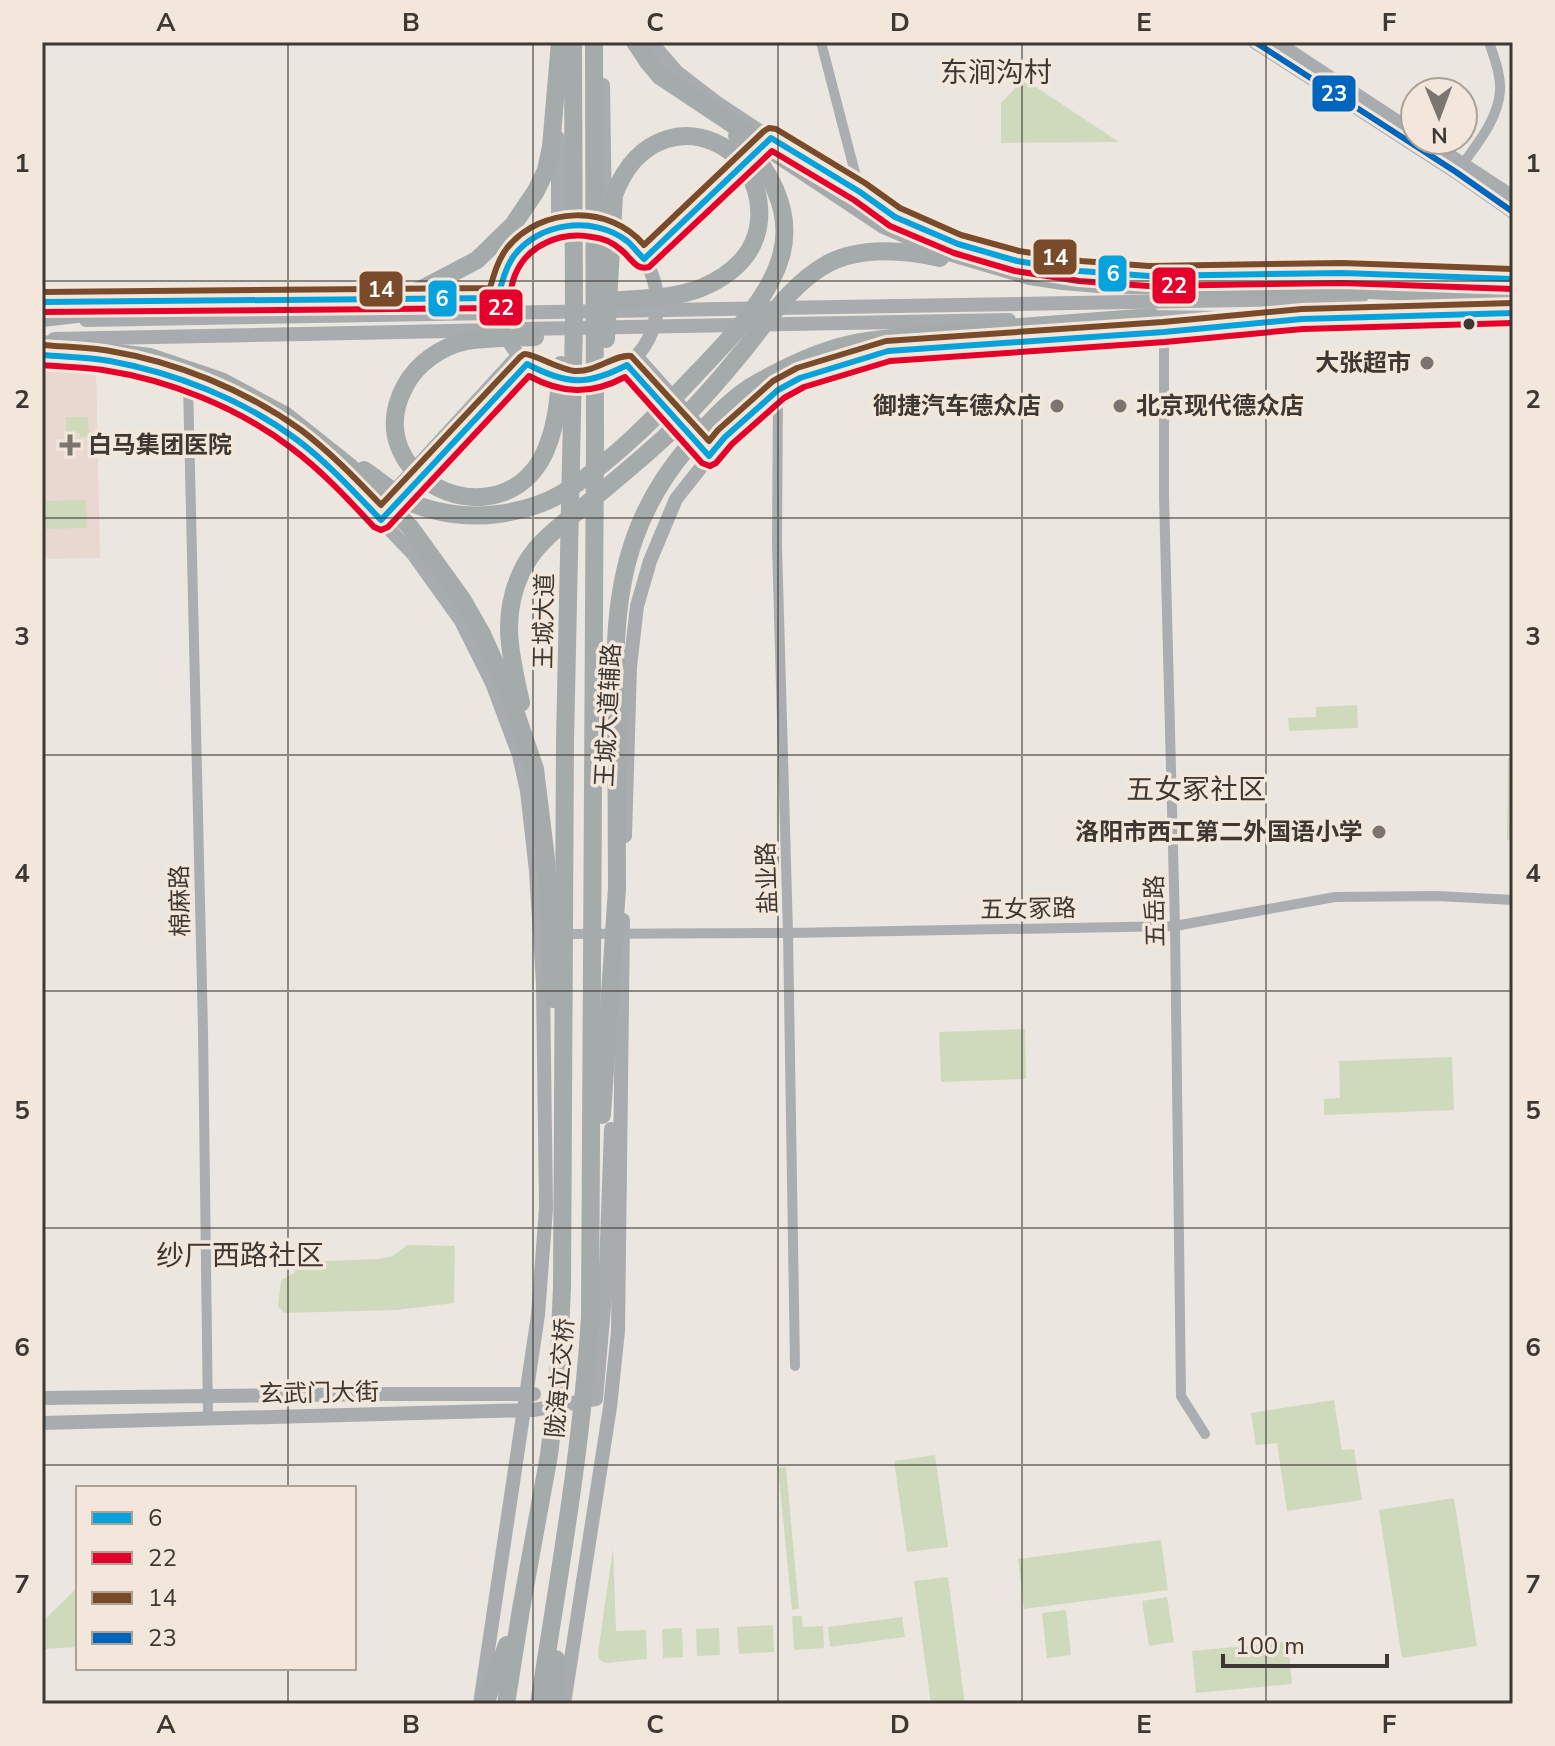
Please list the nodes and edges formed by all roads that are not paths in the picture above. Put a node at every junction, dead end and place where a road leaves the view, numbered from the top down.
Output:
1 (560, 42) edge
2 (572, 42) edge
3 (594, 42) edge
4 (602, 42) edge
5 (635, 42) edge
6 (651, 42) edge
7 (821, 42) edge
8 (1255, 42) edge
9 (1276, 42) edge
10 (1489, 42) edge
11 (660, 76) junction
12 (1399, 123) edge
13 (771, 138) junction
14 (1445, 156) edge
15 (1459, 168) junction
16 (860, 192) junction
17 (1513, 197) edge
18 (1513, 212) edge
19 (558, 227) junction
20 (605, 229) junction
21 (644, 259) junction
22 (1030, 276) junction
23 (1513, 279) edge
24 (1513, 292) edge
25 (1483, 295) junction
26 (498, 298) junction
27 (610, 301) joint
28 (42, 302) edge
29 (1513, 313) edge
30 (385, 315) junction
31 (1152, 317) junction
32 (42, 319) edge
33 (1302, 319) junction
34 (713, 326) junction
35 (1164, 332) junction
36 (535, 337) joint
37 (42, 342) edge
38 (42, 355) edge
39 (523, 360) junction
40 (632, 360) junction
41 (188, 383) junction
42 (778, 390) junction
43 (286, 416) junction
44 (595, 437) junction
45 (713, 452) junction
46 (377, 516) junction
47 (535, 769) junction
48 (1513, 900) edge
49 (1175, 926) junction
50 (623, 933) junction
51 (788, 933) junction
52 (540, 934) junction
53 (591, 1053) joint
54 (564, 1200) joint
55 (562, 1287) junction
56 (590, 1317) junction
57 (795, 1366) dead end
58 (208, 1396) junction
59 (42, 1398) edge
60 (208, 1418) junction
61 (42, 1423) edge
62 (1205, 1434) dead end
63 (555, 1599) junction
64 (521, 1609) junction
65 (482, 1704) edge
66 (506, 1704) edge
67 (539, 1704) edge
68 (556, 1704) edge
69 (564, 1704) edge

1 - 19 main road
1 - 32 highway
2 - 36 highway
2 - 54 highway, 王城大道
3 - 44 highway, 王城大道
4 - 20 main road
5 - 11 highway
6 - 13 main road
7 - 16 street
8 - 15 main road
9 - 12 main road
10 - 15 street
11 - 22 highway
11 - 43 highway
13 - 16 main road
13 - 21 main road
14 - 15 main road
15 - 17 main road
15 - 18 main road
16 - 23 main road
19 - 20 main road
19 - 26 main road
20 - 21 main road
21 - 40 main road
22 - 25 highway
22 - 47 highway
24 - 25 main road
25 - 30 main road
26 - 28 main road
26 - 39 main road
27 - 30 main road
27 - 44 highway
29 - 33 main road
30 - 32 main road
31 - 33 main road
31 - 34 main road
31 - 56 highway
33 - 35 main road, 王城大道辅路
34 - 36 main road
34 - 37 main road
35 - 42 main road, 王城大道辅路
35 - 49 street, 五岳路
37 - 43 highway
38 - 41 main road
39 - 40 main road
39 - 46 main road
40 - 45 main road
41 - 46 main road
41 - 58 street, 棉麻路
42 - 45 main road, 王城大道辅路
42 - 51 street, 盐业路
43 - 47 highway
44 - 53 highway, 王城大道
45 - 50 main road, 王城大道辅路
46 - 52 main road
47 - 55 highway
48 - 49 street, 五女冢路
49 - 51 street, 五女冢路
49 - 62 street, 五岳路
50 - 51 street, 五女冢路
50 - 52 street, 五女冢路
50 - 60 main road, 玄武门大街
50 - 69 main road, 王城大道辅路
51 - 57 street, 盐业路
52 - 58 main road, 玄武门大街
52 - 65 main road
53 - 56 highway, 陇海立交桥
54 - 55 highway, 陇海立交桥
55 - 64 highway, 陇海立交桥
56 - 63 highway, 陇海立交桥
58 - 59 main road, 玄武门大街
58 - 60 street, 棉麻路
60 - 61 main road, 玄武门大街
63 - 67 highway, 陇海立交桥
63 - 68 highway
64 - 65 highway
64 - 66 highway, 陇海立交桥

